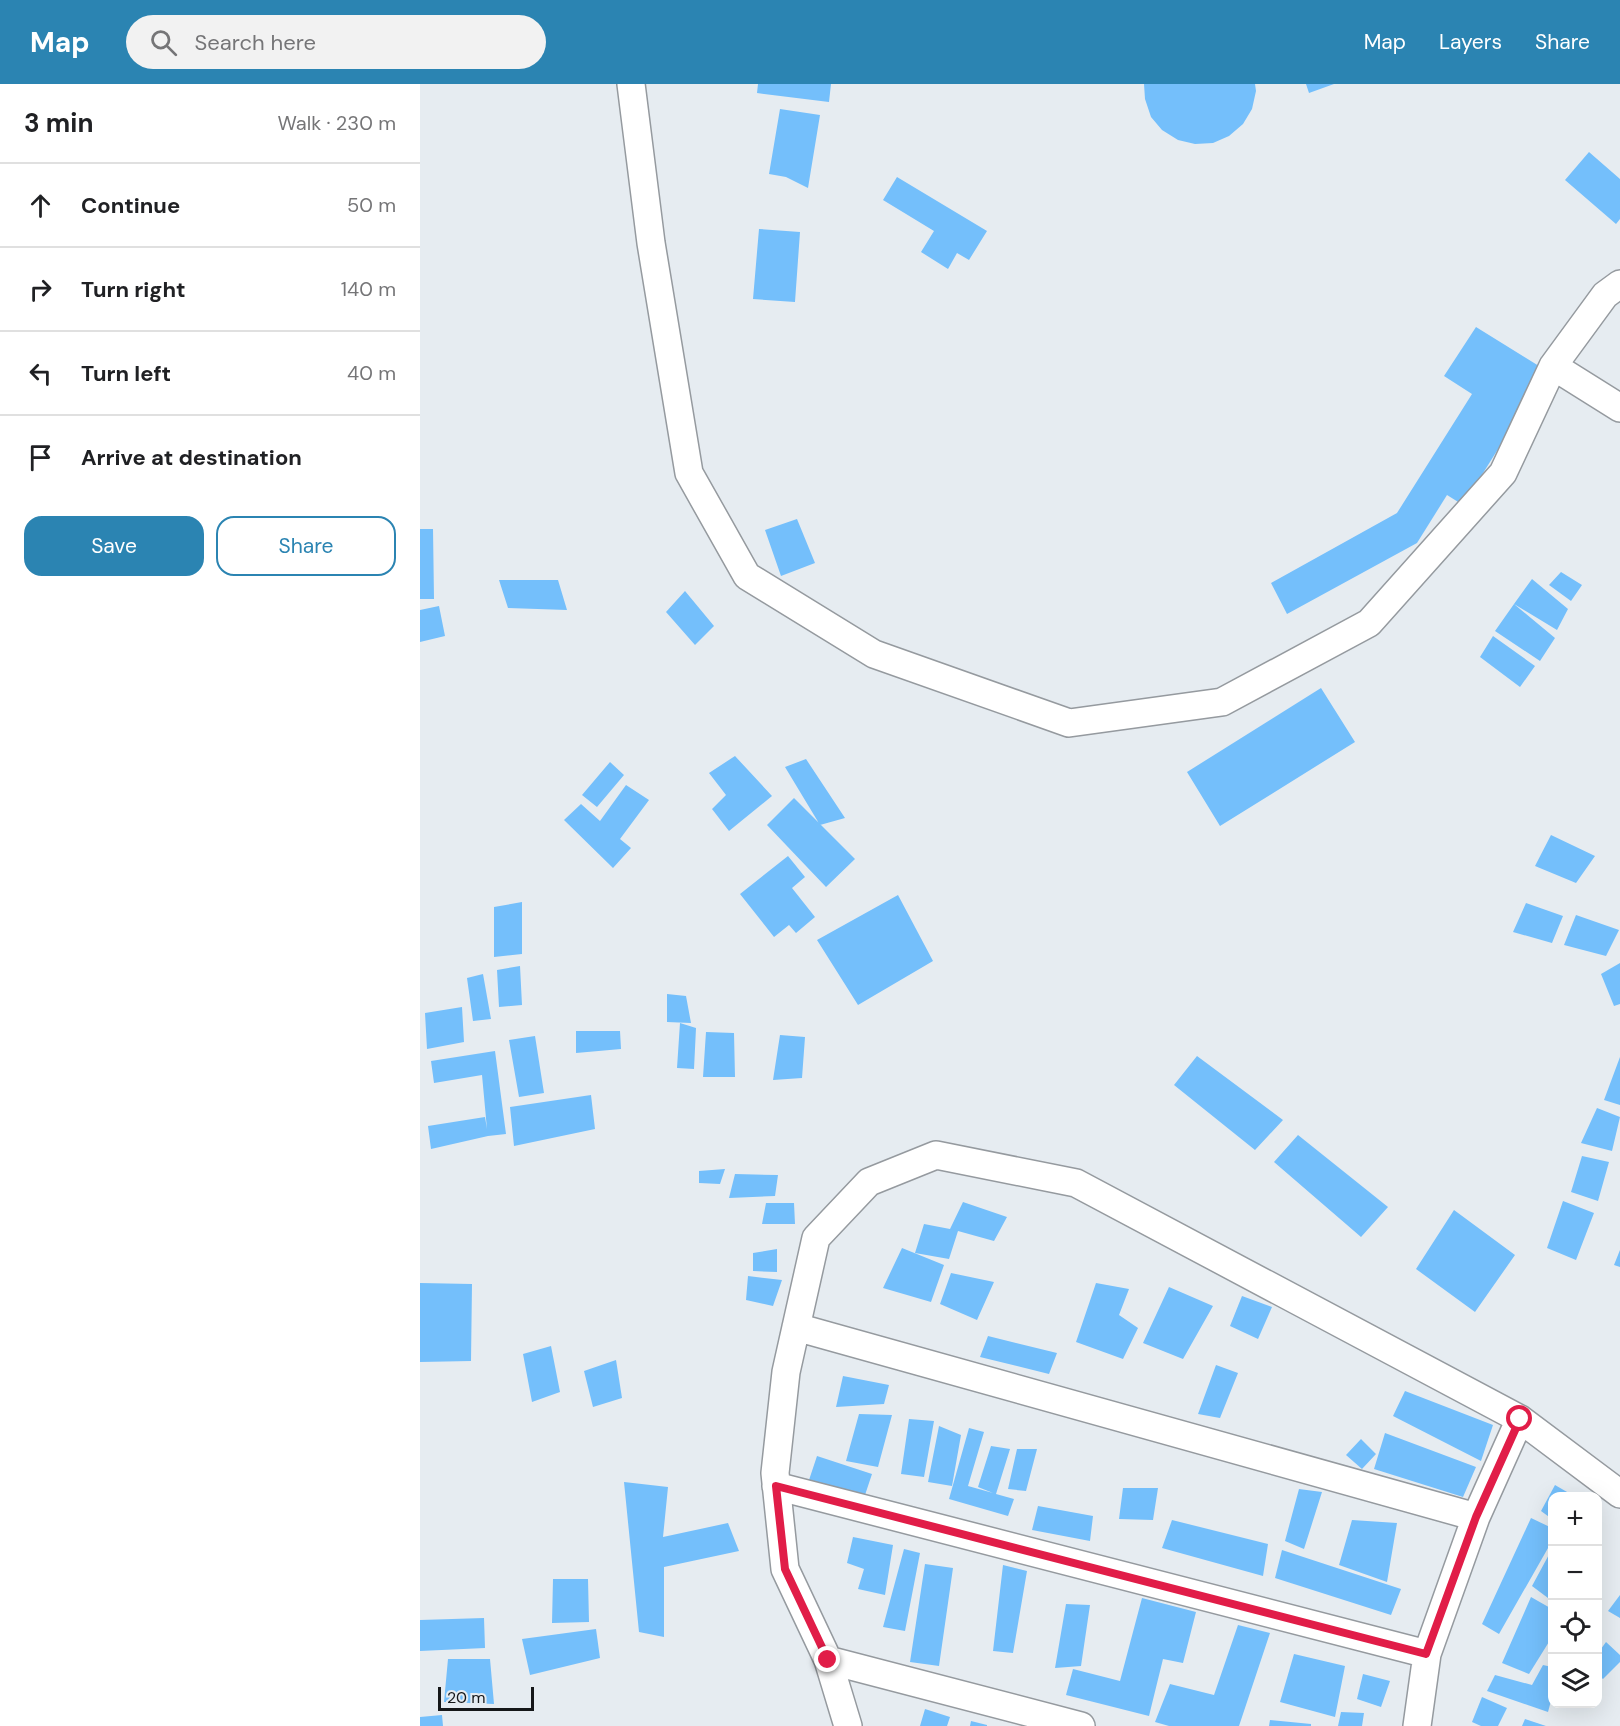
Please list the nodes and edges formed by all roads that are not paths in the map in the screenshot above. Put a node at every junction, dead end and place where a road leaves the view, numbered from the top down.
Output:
1 (632, 84) edge
2 (1620, 284) edge
3 (1552, 366) junction
4 (1620, 408) edge
5 (796, 1327) junction
6 (1520, 1419) junction
7 (776, 1486) junction
8 (1620, 1494) edge
9 (1476, 1517) junction
10 (1426, 1654) junction
11 (828, 1660) junction
12 (848, 1726) edge
13 (1081, 1726) edge
14 (1417, 1726) edge

1 - 3 street
2 - 3 street
3 - 4 street
5 - 6 street
5 - 7 street
5 - 9 street
6 - 8 street
6 - 9 street
7 - 10 street
7 - 11 street
9 - 10 street
10 - 14 street
11 - 12 street
11 - 13 street

